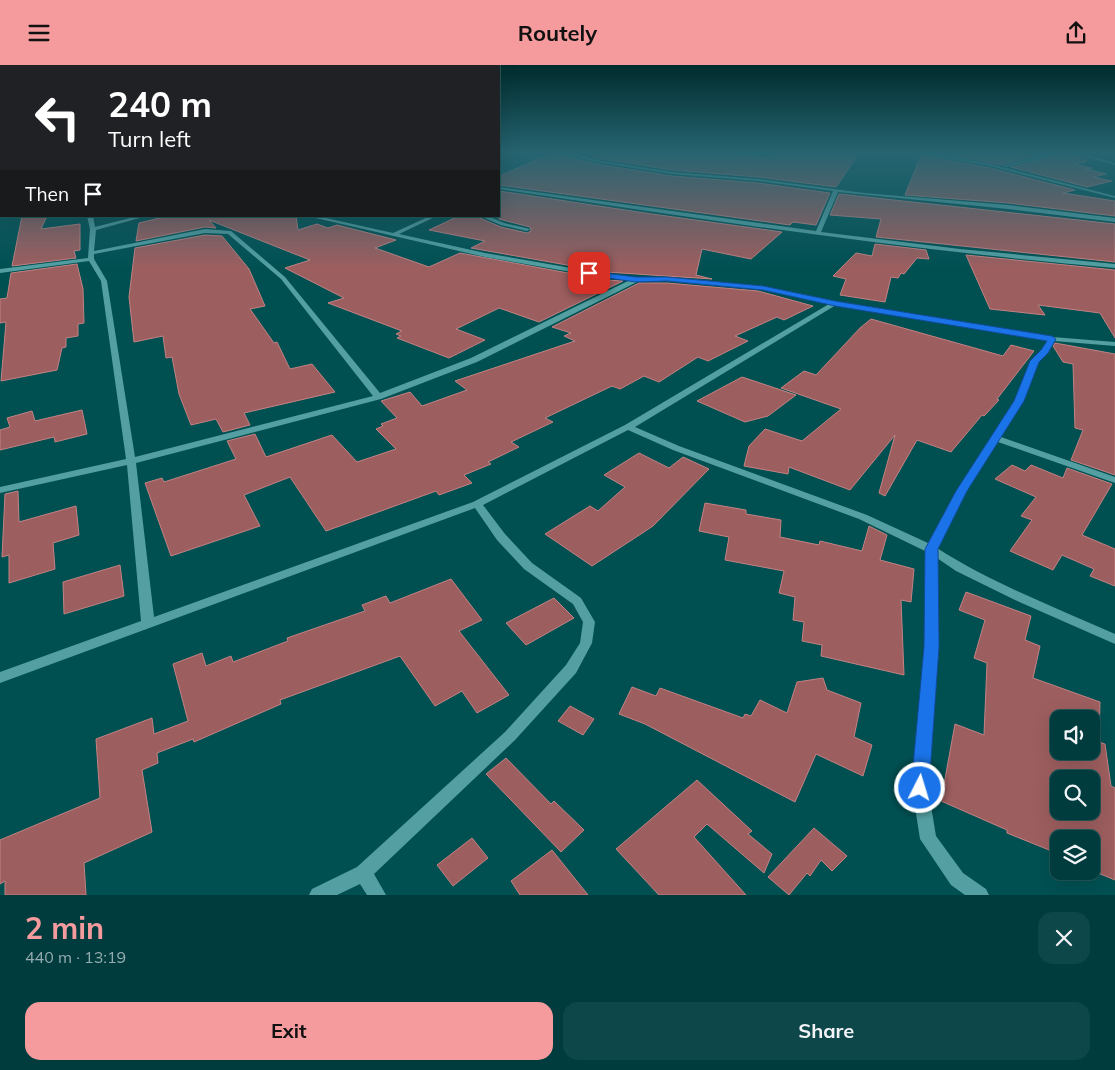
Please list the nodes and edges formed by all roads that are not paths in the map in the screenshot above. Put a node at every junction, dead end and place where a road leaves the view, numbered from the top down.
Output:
1 (836, 190) edge
2 (519, 191) edge
3 (843, 191) edge
4 (1091, 191) edge
5 (1115, 197) edge
6 (90, 217) edge
7 (141, 217) edge
8 (313, 217) edge
9 (433, 217) edge
10 (485, 217) edge
11 (1115, 220) edge
12 (92, 229) junction
13 (527, 229) dead end
14 (818, 233) junction
15 (393, 235) junction
16 (92, 256) junction
17 (1115, 266) edge
18 (0, 271) edge
19 (636, 279) junction
20 (835, 303) junction
21 (1052, 339) junction
22 (1115, 344) edge
23 (378, 397) junction
24 (628, 427) junction
25 (995, 438) junction
26 (131, 461) junction
27 (1115, 480) edge
28 (0, 490) edge
29 (477, 504) junction
30 (931, 549) junction
31 (148, 625) junction
32 (1115, 639) edge
33 (0, 678) edge
34 (363, 873) junction
35 (318, 895) edge
36 (377, 895) edge
37 (980, 895) edge

1 - 14 street
2 - 14 street
3 - 11 street
4 - 5 street
6 - 12 street
7 - 12 street
8 - 15 street
9 - 15 street
10 - 13 street
12 - 16 street
14 - 17 street
15 - 19 street
16 - 18 street
16 - 23 street
16 - 26 street
19 - 20 street
19 - 23 street
20 - 21 street
20 - 24 street
21 - 22 street
21 - 25 street
23 - 26 street
24 - 29 street
24 - 30 street
25 - 27 street
25 - 30 street
26 - 28 street
26 - 31 street
29 - 31 street
29 - 34 street
30 - 32 street
30 - 37 street
31 - 33 street
34 - 35 street
34 - 36 street

